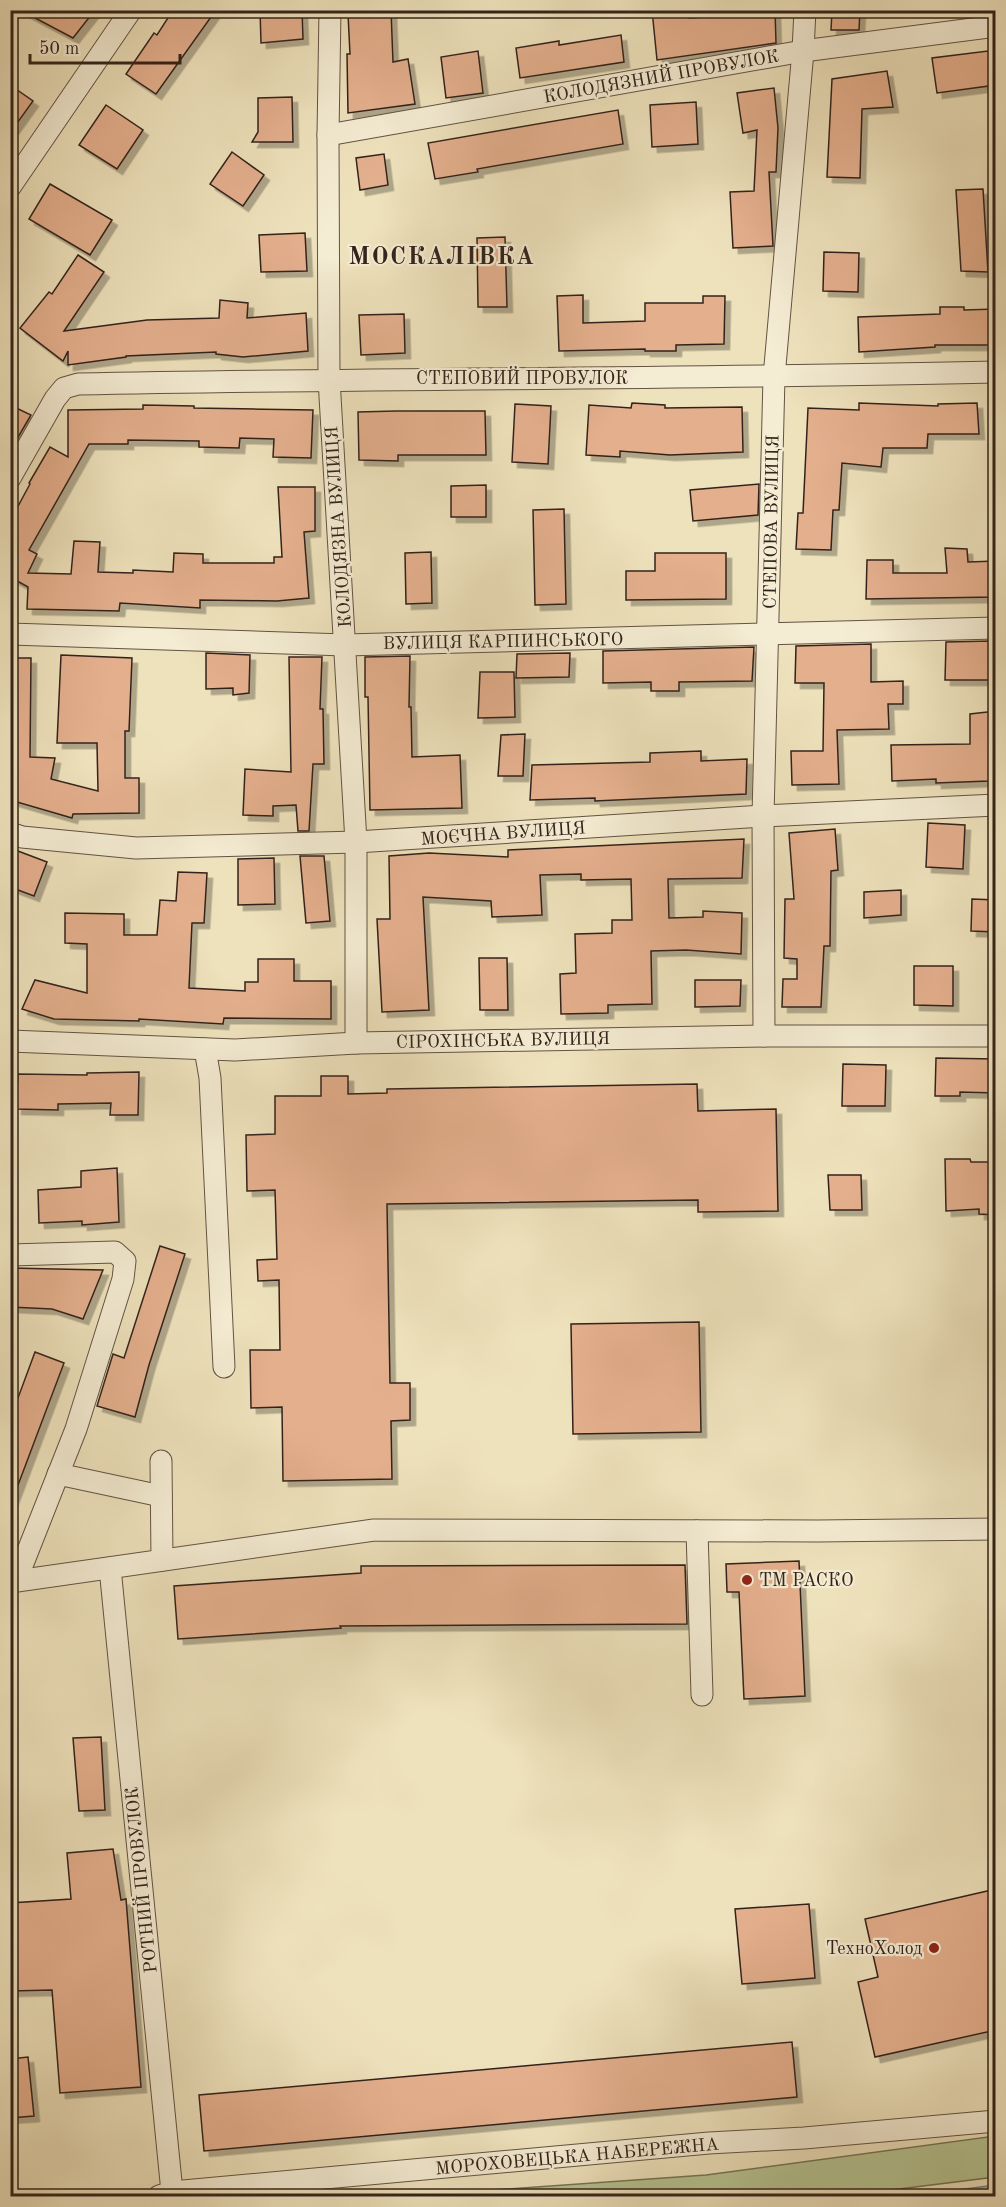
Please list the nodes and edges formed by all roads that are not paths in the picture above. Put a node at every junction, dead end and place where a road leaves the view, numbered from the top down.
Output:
1 (131, 10) edge
2 (330, 10) edge
3 (805, 10) edge
4 (996, 26) edge
5 (803, 51) junction
6 (328, 135) junction
7 (10, 187) edge
8 (996, 372) edge
9 (774, 377) junction
10 (329, 379) junction
11 (10, 478) edge
12 (996, 628) edge
13 (10, 634) edge
14 (768, 634) junction
15 (345, 645) junction
16 (996, 806) edge
17 (763, 816) junction
18 (10, 833) edge
19 (356, 842) junction
20 (764, 1036) junction
21 (996, 1036) edge
22 (10, 1041) edge
23 (356, 1043) junction
24 (205, 1048) junction
25 (10, 1255) edge
26 (224, 1367) dead end
27 (161, 1461) dead end
28 (58, 1474) junction
29 (161, 1496) junction
30 (996, 1529) edge
31 (697, 1531) junction
32 (162, 1560) junction
33 (110, 1568) junction
34 (13, 1582) edge
35 (702, 1695) dead end
36 (996, 2121) edge
37 (166, 2194) edge

1 - 7 street
2 - 6 street, КОЛОДЯЗНА ВУЛИЦЯ
3 - 5 street, СТЕПОВА ВУЛИЦЯ
4 - 5 street, КОЛОДЯЗНИЙ ПРОВУЛОК
5 - 6 street, КОЛОДЯЗНИЙ ПРОВУЛОК
5 - 9 street, СТЕПОВА ВУЛИЦЯ
6 - 10 street, КОЛОДЯЗНА ВУЛИЦЯ
8 - 9 street, СТЕПОВИЙ ПРОВУЛОК
9 - 10 street, СТЕПОВИЙ ПРОВУЛОК
9 - 14 street, СТЕПОВА ВУЛИЦЯ
10 - 11 street, СТЕПОВИЙ ПРОВУЛОК
10 - 15 street, КОЛОДЯЗНА ВУЛИЦЯ
12 - 14 street, ВУЛИЦЯ КАРПИНСЬКОГО
13 - 15 street, ВУЛИЦЯ КАРПИНСЬКОГО
14 - 15 street, ВУЛИЦЯ КАРПИНСЬКОГО
14 - 17 street, СТЕПОВА ВУЛИЦЯ
15 - 19 street, КОЛОДЯЗНА ВУЛИЦЯ
16 - 17 street, МОЄЧНА ВУЛИЦЯ
17 - 19 street, МОЄЧНА ВУЛИЦЯ
17 - 20 street, СТЕПОВА ВУЛИЦЯ
18 - 19 street, МОЄЧНА ВУЛИЦЯ
19 - 23 street, КОЛОДЯЗНА ВУЛИЦЯ
20 - 21 street, СІРОХІНСЬКА ВУЛИЦЯ
20 - 23 street, СІРОХІНСЬКА ВУЛИЦЯ
22 - 24 street, СІРОХІНСЬКА ВУЛИЦЯ
23 - 24 street, СІРОХІНСЬКА ВУЛИЦЯ
24 - 26 street
25 - 28 street
27 - 29 street
28 - 29 street
28 - 34 street
29 - 32 street
30 - 31 street
31 - 32 street
31 - 35 street
32 - 33 street
33 - 34 street
33 - 37 street, РОТНИЙ ПРОВУЛОК
36 - 37 street, МОРОХОВЕЦЬКА НАБЕРЕЖНА

